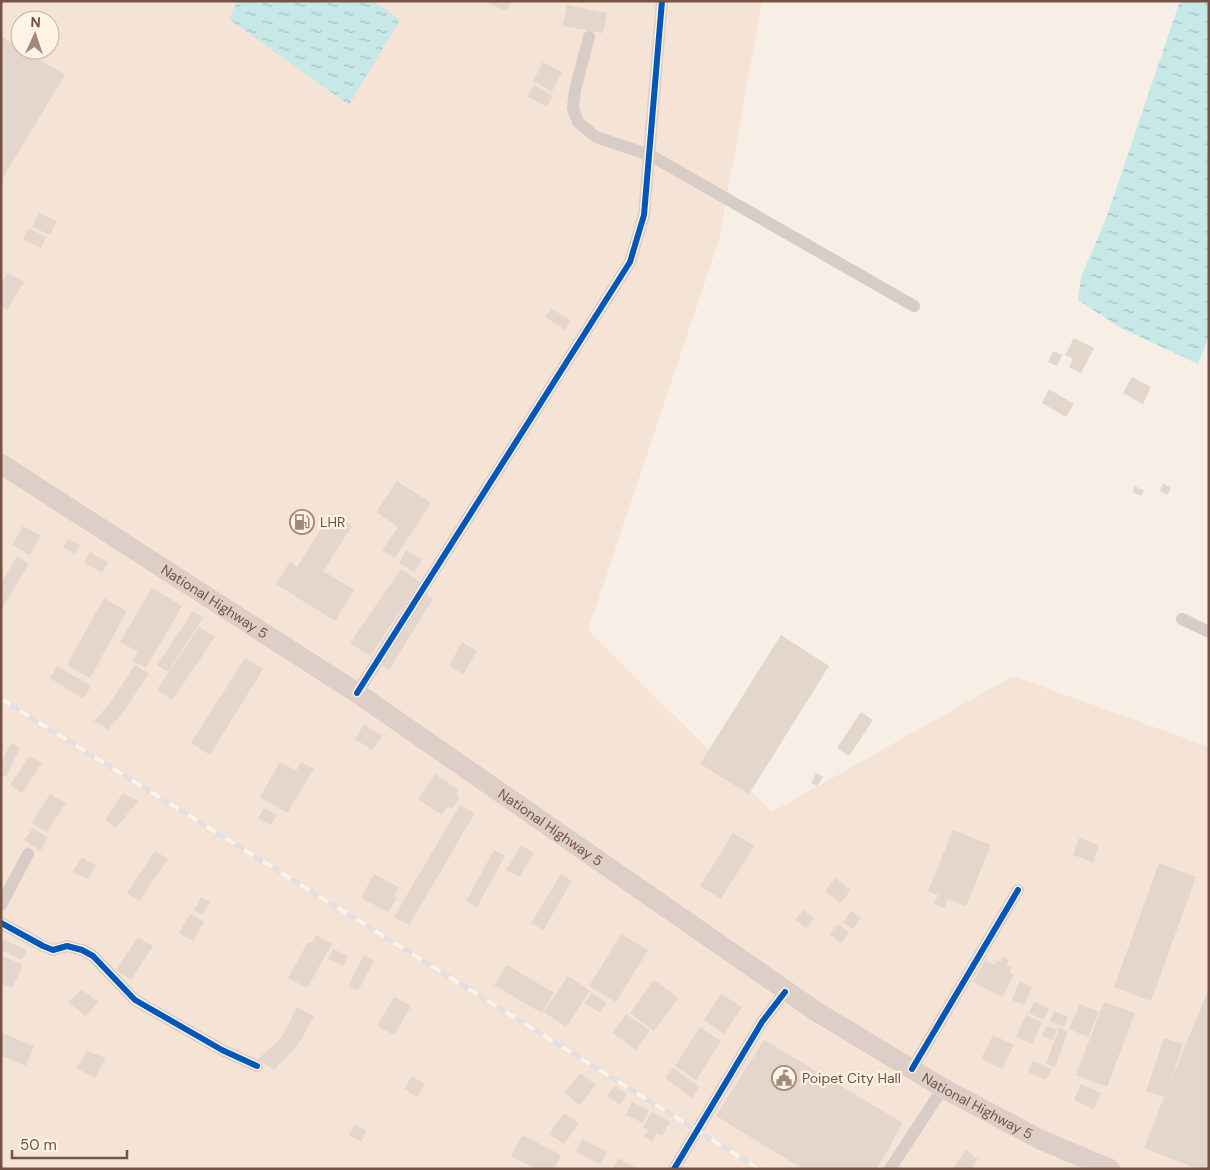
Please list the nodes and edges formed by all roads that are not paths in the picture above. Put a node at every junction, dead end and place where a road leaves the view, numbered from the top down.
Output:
1 (662, 1) edge
2 (589, 37) dead end
3 (650, 155) junction
4 (914, 306) dead end
5 (1, 464) edge
6 (1182, 619) dead end
7 (1209, 632) edge
8 (358, 693) junction
9 (28, 854) dead end
10 (1018, 890) dead end
11 (1, 905) edge
12 (1, 923) edge
13 (785, 992) junction
14 (257, 1066) dead end
15 (912, 1069) junction
16 (942, 1088) junction
17 (674, 1169) edge
18 (890, 1169) edge
19 (1110, 1169) edge

1 - 3 street
2 - 3 street
3 - 4 street
3 - 8 street
5 - 8 highway, National Highway 5
6 - 7 street
8 - 13 highway, National Highway 5
9 - 11 street
10 - 15 street
12 - 14 street
13 - 15 highway, National Highway 5
13 - 17 street
15 - 16 highway, National Highway 5
16 - 18 street
16 - 19 highway, National Highway 5

